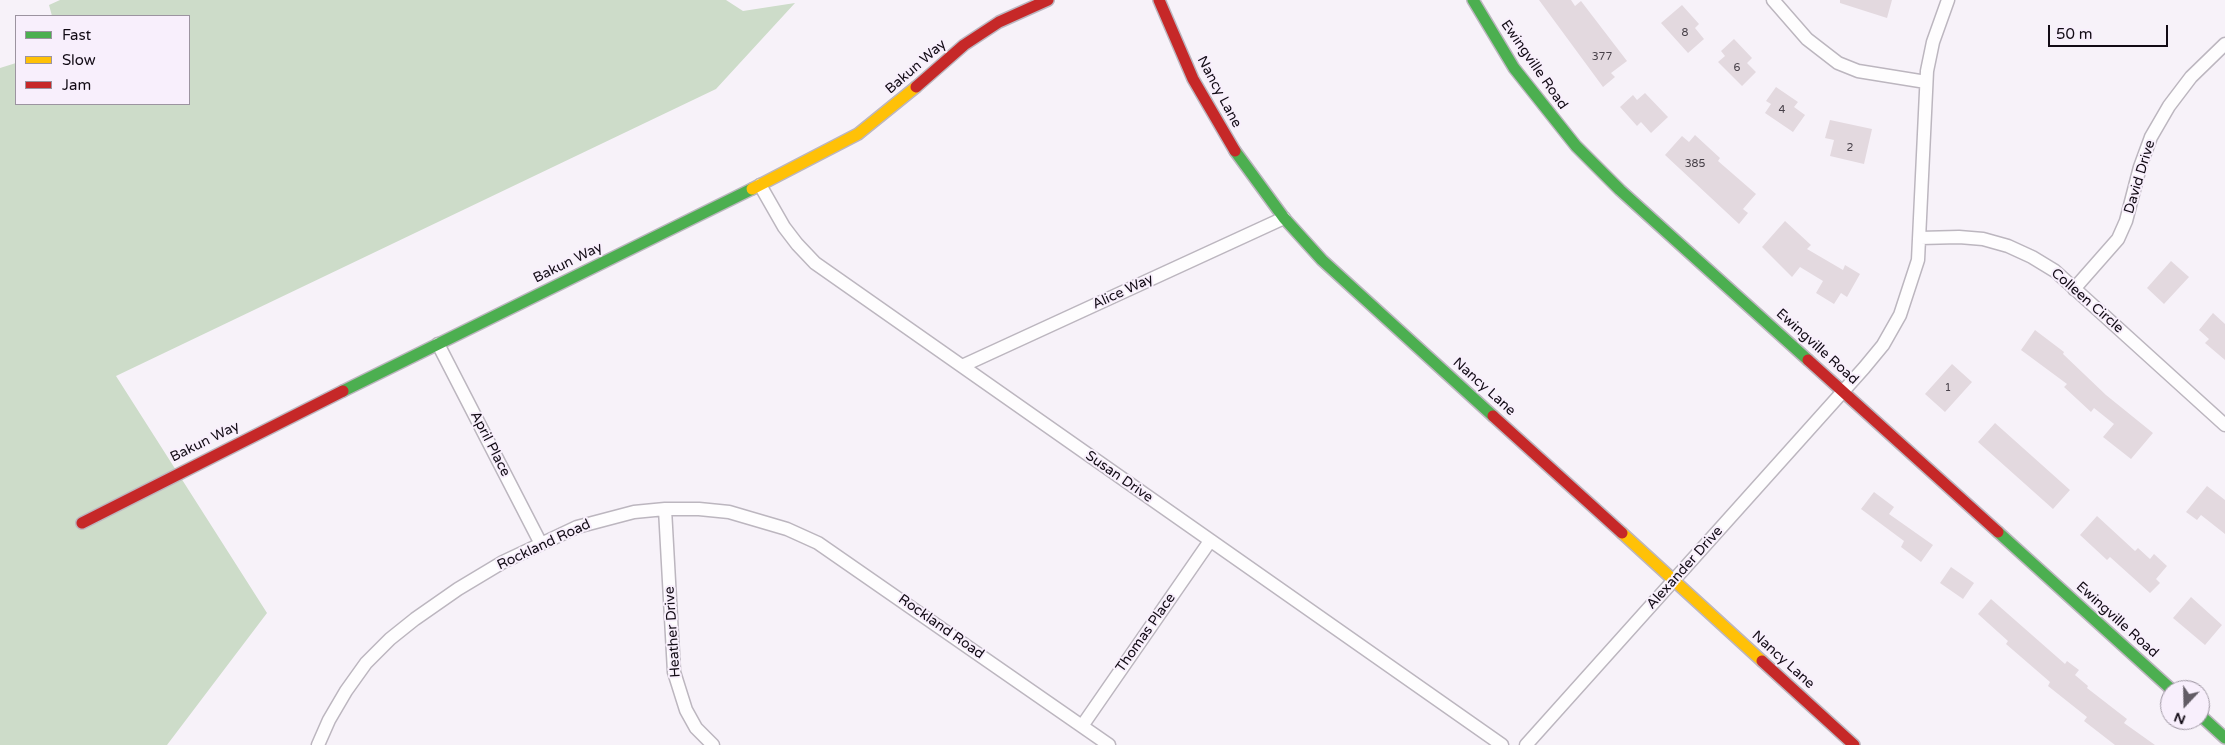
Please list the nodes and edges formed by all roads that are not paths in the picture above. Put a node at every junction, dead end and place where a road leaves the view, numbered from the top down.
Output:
1 (1048, 0) edge
2 (1159, 0) edge
3 (1473, 0) edge
4 (1773, 0) edge
5 (1948, 0) edge
6 (2225, 44) edge
7 (1926, 82) junction
8 (760, 185) junction
9 (1284, 218) junction
10 (1920, 238) junction
11 (2074, 289) junction
12 (438, 344) junction
13 (962, 366) junction
14 (1844, 392) junction
15 (2225, 424) edge
16 (664, 508) junction
17 (82, 523) dead end
18 (1210, 541) junction
19 (541, 544) junction
20 (1674, 581) junction
21 (2161, 680) edge
22 (2210, 724) edge
23 (1082, 726) junction
24 (2225, 738) edge
25 (318, 745) edge
26 (712, 745) edge
27 (1110, 745) edge
28 (1502, 745) edge
29 (1526, 745) edge
30 (1854, 745) edge

1 - 8 street, Bakun Way
2 - 9 street, Nancy Lane
3 - 14 street, Ewingville Road
4 - 7 street
5 - 7 street
6 - 11 street, David Drive
7 - 10 street
8 - 12 street, Bakun Way
8 - 13 street, Susan Drive
9 - 13 street, Alice Way
9 - 20 street, Nancy Lane
10 - 11 street, Colleen Circle
10 - 14 street
11 - 15 street, Colleen Circle
12 - 17 street, Bakun Way
12 - 19 street, April Place
13 - 18 street, Susan Drive
14 - 20 street, Alexander Drive
14 - 21 street, Ewingville Road
16 - 19 street, Rockland Road
16 - 23 street, Rockland Road
16 - 26 street, Heather Drive
18 - 23 street, Thomas Place
18 - 28 street, Susan Drive
19 - 25 street, Rockland Road
20 - 29 street, Alexander Drive
20 - 30 street, Nancy Lane
22 - 24 street
23 - 27 street, Rockland Road

